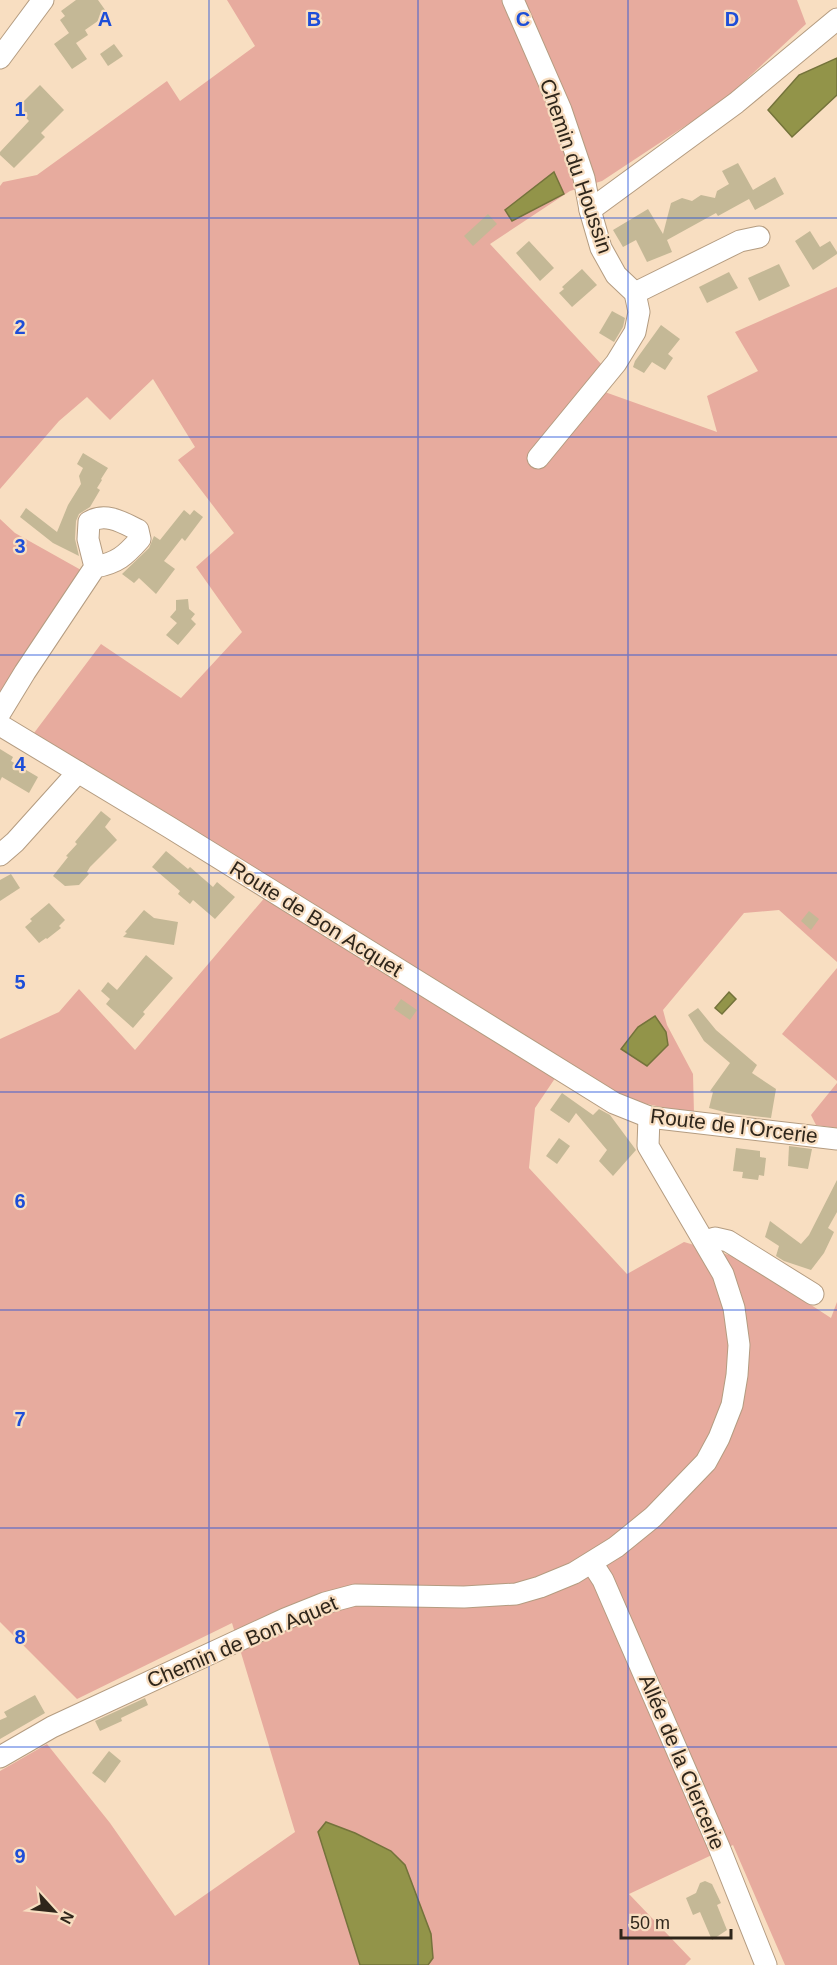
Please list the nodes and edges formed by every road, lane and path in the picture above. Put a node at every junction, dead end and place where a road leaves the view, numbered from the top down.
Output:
1 (43, 0) edge
2 (513, 0) edge
3 (837, 19) edge
4 (0, 58) edge
5 (590, 210) junction
6 (759, 237) dead end
7 (635, 293) junction
8 (538, 458) dead end
9 (95, 567) dead end
10 (0, 713) edge
11 (0, 725) edge
12 (78, 772) junction
13 (0, 855) edge
14 (640, 1114) junction
15 (837, 1139) edge
16 (705, 1241) junction
17 (813, 1294) dead end
18 (592, 1563) junction
19 (0, 1757) edge
20 (766, 1965) edge

1 - 4 street
2 - 5 street, Chemin du Houssin
3 - 5 street
5 - 7 street, Chemin du Houssin
6 - 7 street
7 - 8 street
9 - 10 street
11 - 12 street, Route de Bon Acquet
12 - 13 street
12 - 14 street, Route de Bon Acquet
14 - 15 street, Route de l'Orcerie
14 - 16 street, Chemin de Bon Aquet
16 - 17 street
16 - 18 street, Chemin de Bon Aquet
18 - 19 street, Chemin de Bon Aquet
18 - 20 street, Allée de la Clercerie

